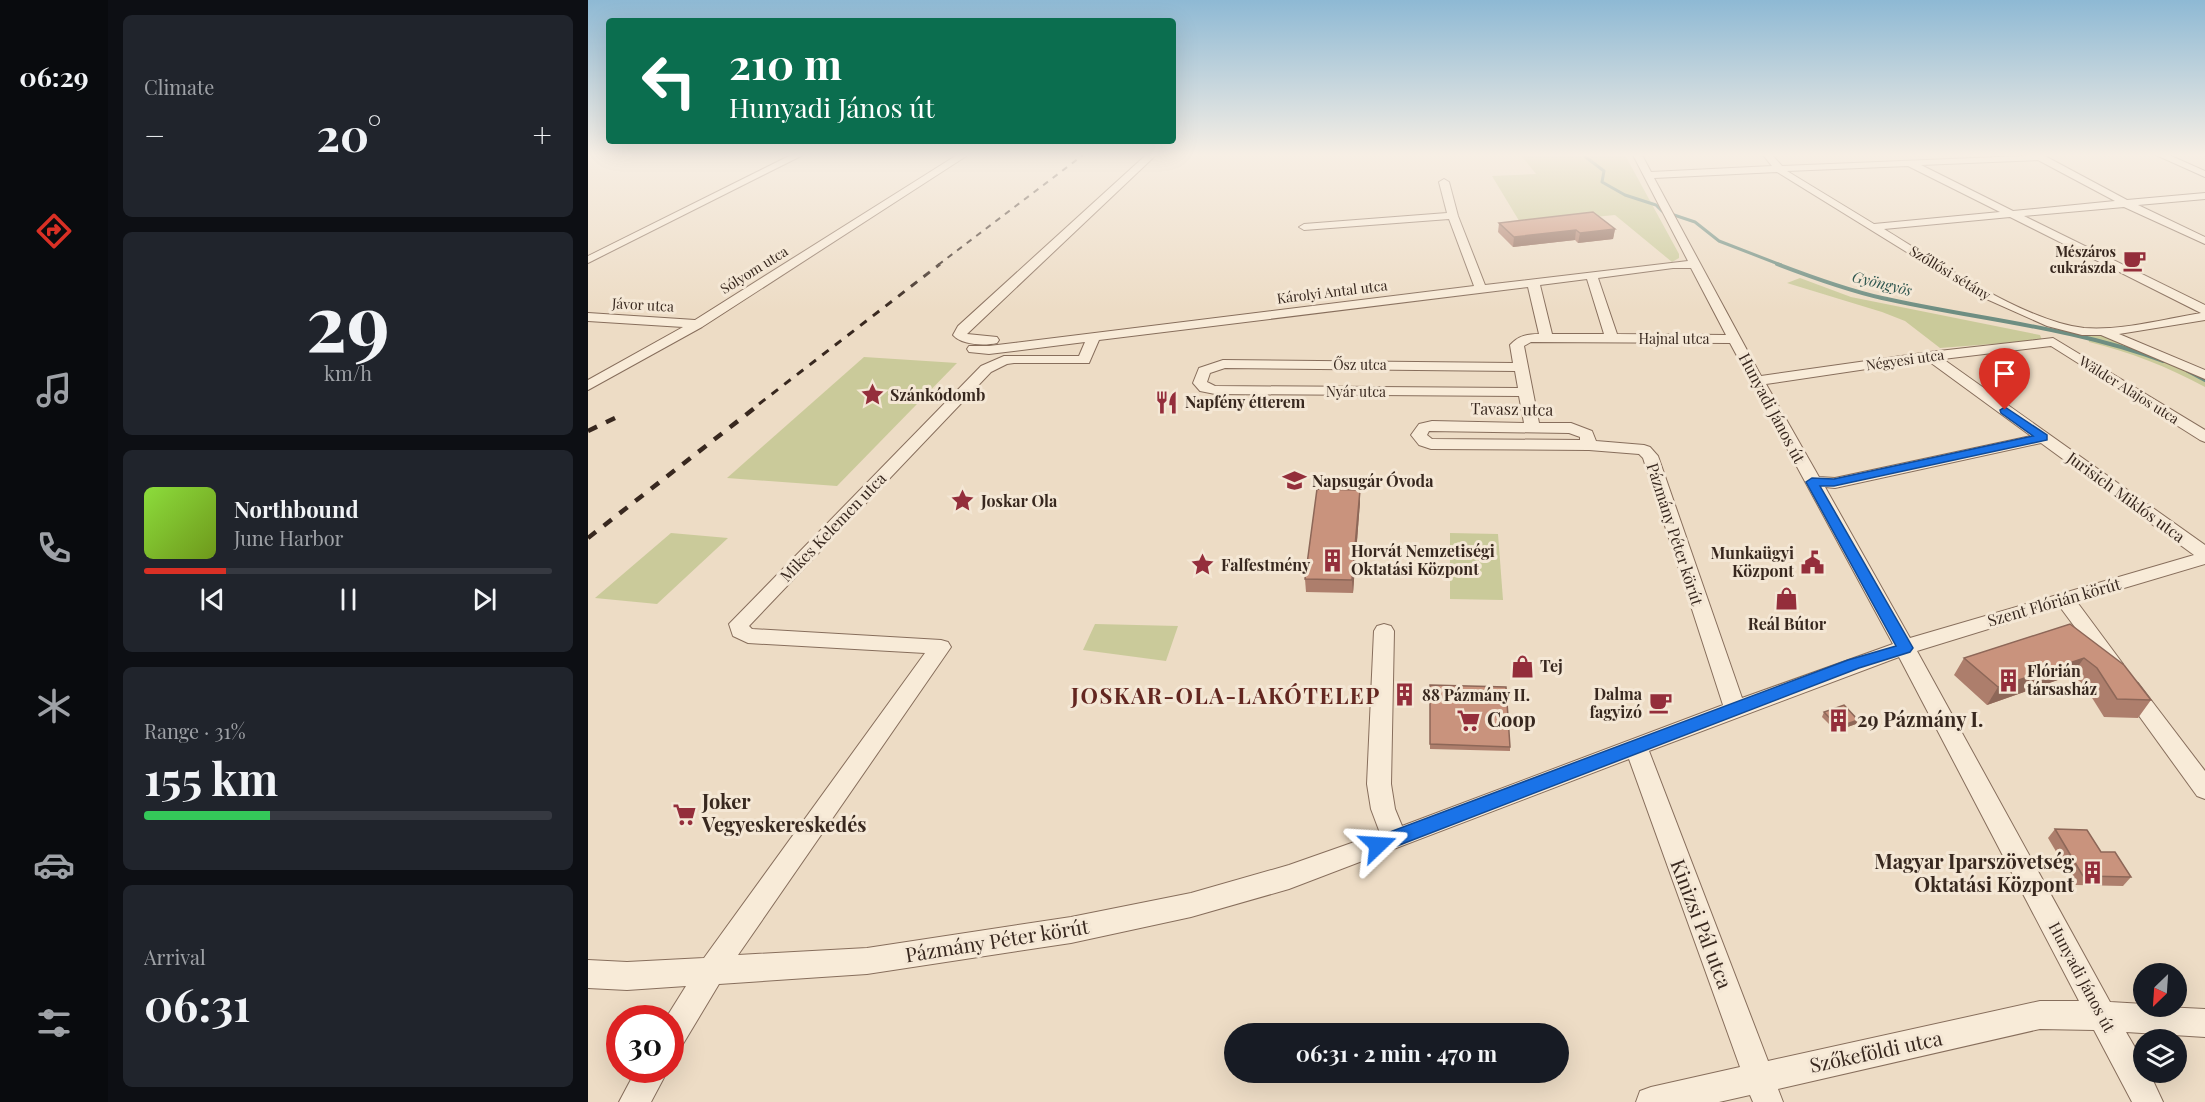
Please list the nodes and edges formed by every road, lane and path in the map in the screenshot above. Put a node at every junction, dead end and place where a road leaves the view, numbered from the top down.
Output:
1 (696, 206) edge
2 (883, 206) edge
3 (1096, 206) edge
4 (1450, 206) edge
5 (1664, 206) edge
6 (1839, 206) edge
7 (1998, 206) edge
8 (2090, 206) edge
9 (2132, 206) edge
10 (2014, 214) junction
11 (1453, 216) junction
12 (1304, 227) dead end
13 (1873, 227) junction
14 (2205, 241) edge
15 (588, 260) edge
16 (1695, 264) junction
17 (1591, 275) junction
18 (1533, 282) junction
19 (1481, 289) junction
20 (2205, 310) edge
21 (2205, 316) edge
22 (588, 317) edge
23 (697, 324) junction
24 (2102, 331) junction
25 (1093, 336) junction
26 (1546, 338) junction
27 (1612, 339) junction
28 (1735, 339) junction
29 (2053, 342) joint
30 (974, 349) dead end
31 (1930, 356) junction
32 (1521, 367) junction
33 (1202, 373) joint
34 (2205, 375) edge
35 (1757, 381) junction
36 (588, 386) edge
37 (1525, 392) junction
38 (1424, 427) joint
39 (1532, 427) junction
40 (2205, 437) edge
41 (2043, 438) junction
42 (1589, 445) junction
43 (1812, 482) junction
44 (2205, 554) edge
45 (2205, 558) edge
46 (2064, 599) junction
47 (1384, 631) dead end
48 (1905, 648) junction
49 (1735, 710) junction
50 (1636, 746) junction
51 (2205, 789) edge
52 (1395, 839) junction
53 (711, 971) junction
54 (588, 974) edge
55 (684, 1016) edge
56 (2103, 1016) junction
57 (2205, 1023) edge
58 (645, 1083) edge
59 (1763, 1090) edge
60 (634, 1102) edge
61 (1651, 1102) edge
62 (2148, 1102) edge

1 - 15 street
2 - 23 street, Sólyom utca
3 - 25 street
4 - 11 street
5 - 16 street, Hunyadi János út
6 - 13 street, Szőllősi sétány
7 - 10 street
8 - 10 street
9 - 14 street
10 - 13 street
10 - 20 street
11 - 12 street
11 - 19 street
13 - 24 street, Szőllősi sétány
16 - 17 street, Károlyi Antal utca
16 - 28 street, Hunyadi János út
17 - 18 street, Károlyi Antal utca
17 - 27 street
18 - 19 street, Károlyi Antal utca
18 - 26 street
19 - 25 street, Károlyi Antal utca
21 - 24 street
22 - 23 street, Jávor utca
23 - 36 street, Sólyom utca
24 - 34 street
25 - 30 street, Károlyi Antal utca
25 - 53 street, Mikes Kelemen utca
26 - 27 street, Hajnal utca
26 - 32 street, Hajnal utca
27 - 28 street, Hajnal utca
28 - 35 street, Hunyadi János út
29 - 31 street, Négyesi utca
29 - 40 street, Wälder Alajos utca
31 - 35 street, Négyesi utca
31 - 41 street, Jurisich Miklós utca
32 - 33 street, Ősz utca
32 - 37 street, Hajnal utca
33 - 37 street, Nyár utca
35 - 43 street, Hunyadi János út
37 - 39 street, Hajnal utca
38 - 39 street, Tavasz utca
38 - 42 street, Pázmány Péter körút
39 - 42 street, Tavasz utca
41 - 43 street
41 - 44 street, Jurisich Miklós utca
42 - 49 street, Pázmány Péter körút
43 - 48 street, Hunyadi János út
45 - 46 street, Szent Flórián körút
46 - 48 street, Szent Flórián körút
46 - 51 street
47 - 52 street
48 - 49 street, Pázmány Péter körút
48 - 56 street, Hunyadi János út
49 - 50 street, Pázmány Péter körút
50 - 52 street, Pázmány Péter körút
50 - 59 street, Kinizsi Pál utca
52 - 53 street, Pázmány Péter körút
53 - 54 street, Pázmány Péter körút
53 - 55 street
56 - 57 street, Szőkeföldi utca
56 - 59 street, Szőkeföldi utca
56 - 62 street, Hunyadi János út
58 - 60 street
59 - 61 street, Szőkeföldi utca

